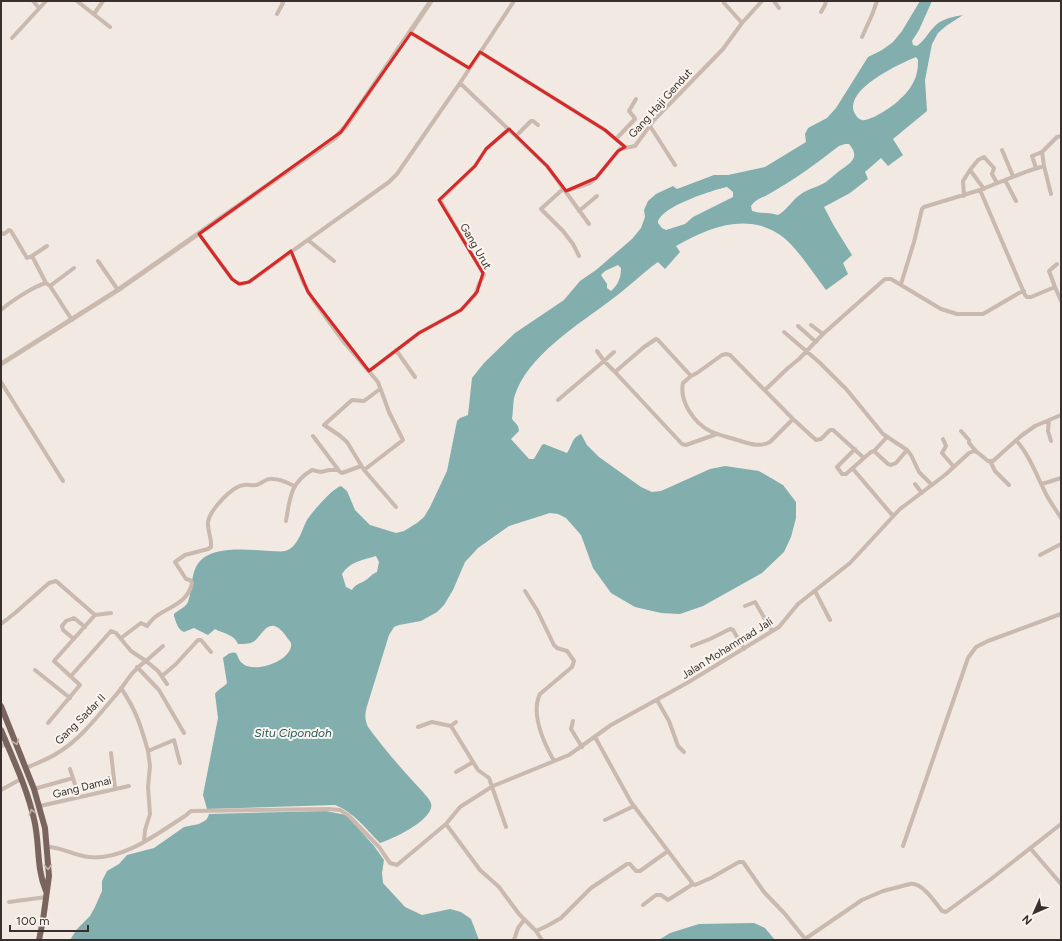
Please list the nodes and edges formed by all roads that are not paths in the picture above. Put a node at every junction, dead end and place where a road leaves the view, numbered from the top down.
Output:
1 (33, 1) edge
2 (46, 1) edge
3 (77, 1) edge
4 (103, 1) edge
5 (282, 1) edge
6 (431, 1) edge
7 (514, 1) edge
8 (762, 1) edge
9 (774, 1) edge
10 (826, 1) edge
11 (876, 1) edge
12 (724, 3) dead end
13 (39, 8) junction
14 (780, 8) dead end
15 (821, 12) dead end
16 (94, 14) junction
17 (277, 14) dead end
18 (742, 23) junction
19 (110, 27) dead end
20 (411, 33) junction
21 (862, 37) dead end
22 (12, 38) dead end
23 (480, 52) junction
24 (469, 68) junction
25 (460, 83) junction
26 (636, 98) dead end
27 (538, 125) dead end
28 (650, 126) junction
29 (509, 129) junction
30 (516, 136) junction
31 (1060, 136) edge
32 (616, 139) junction
33 (625, 148) junction
34 (1002, 150) dead end
35 (1042, 152) junction
36 (675, 165) dead end
37 (1044, 166) junction
38 (1036, 168) junction
39 (970, 170) junction
40 (1013, 176) junction
41 (1005, 180) junction
42 (997, 183) junction
43 (565, 190) junction
44 (982, 190) junction
45 (1051, 194) dead end
46 (596, 196) dead end
47 (964, 196) junction
48 (1016, 201) dead end
49 (578, 211) junction
50 (589, 224) dead end
51 (1, 233) edge
52 (199, 234) junction
53 (308, 240) junction
54 (47, 246) dead end
55 (291, 251) junction
56 (32, 256) junction
57 (579, 256) dead end
58 (98, 261) dead end
59 (334, 261) dead end
60 (1057, 264) dead end
61 (74, 268) dead end
62 (46, 283) junction
63 (901, 284) junction
64 (50, 286) junction
65 (1055, 287) junction
66 (118, 290) junction
67 (1024, 291) junction
68 (1061, 301) edge
69 (1, 310) edge
70 (72, 320) junction
71 (811, 325) dead end
72 (798, 326) dead end
73 (784, 332) dead end
74 (823, 334) junction
75 (816, 342) junction
76 (396, 350) junction
77 (598, 351) dead end
78 (614, 352) dead end
79 (807, 352) junction
80 (604, 361) junction
81 (1, 364) edge
82 (369, 371) junction
83 (616, 372) junction
84 (691, 376) junction
85 (415, 377) dead end
86 (1, 382) edge
87 (380, 389) junction
88 (765, 390) junction
89 (558, 400) dead end
90 (1061, 415) edge
91 (793, 419) junction
92 (1049, 420) junction
93 (961, 431) dead end
94 (717, 434) junction
95 (312, 436) dead end
96 (888, 437) junction
97 (942, 439) dead end
98 (1016, 440) junction
99 (1051, 441) dead end
100 (855, 449) junction
101 (907, 450) junction
102 (874, 451) junction
103 (977, 452) junction
104 (864, 458) junction
105 (990, 462) junction
106 (954, 466) junction
107 (363, 468) junction
108 (853, 469) junction
109 (338, 470) junction
110 (1061, 478) edge
111 (63, 480) dead end
112 (915, 484) dead end
113 (1042, 484) junction
114 (932, 485) junction
115 (1009, 485) dead end
116 (294, 486) junction
117 (922, 493) junction
118 (396, 508) dead end
119 (894, 516) junction
120 (1061, 518) edge
121 (286, 521) dead end
122 (1061, 544) edge
123 (1040, 555) dead end
124 (525, 591) dead end
125 (815, 591) junction
126 (745, 606) dead end
127 (111, 613) dead end
128 (1061, 614) edge
129 (95, 615) junction
130 (830, 620) dead end
131 (1, 624) edge
132 (85, 627) junction
133 (772, 631) junction
134 (120, 638) junction
135 (74, 639) junction
136 (163, 646) dead end
137 (692, 646) dead end
138 (744, 649) junction
139 (211, 652) dead end
140 (146, 661) junction
141 (137, 666) junction
142 (35, 670) dead end
143 (71, 676) junction
144 (162, 676) junction
145 (167, 684) dead end
146 (121, 688) junction
147 (70, 698) junction
148 (657, 700) junction
149 (1, 706) edge
150 (574, 721) dead end
151 (456, 722) dead end
152 (48, 723) dead end
153 (451, 726) junction
154 (418, 727) dead end
155 (1, 730) edge
156 (184, 732) dead end
157 (595, 737) junction
158 (4, 745) edge
159 (582, 747) junction
160 (148, 751) junction
161 (684, 752) dead end
162 (111, 753) dead end
163 (554, 761) junction
164 (473, 762) junction
165 (180, 763) dead end
166 (26, 768) junction
167 (70, 769) dead end
168 (456, 772) dead end
169 (73, 778) junction
170 (21, 779) junction
171 (129, 786) dead end
172 (493, 786) junction
173 (115, 788) junction
174 (34, 789) junction
175 (1, 790) edge
176 (79, 797) junction
177 (40, 806) junction
178 (634, 806) junction
179 (605, 820) dead end
180 (446, 824) junction
181 (1061, 824) edge
182 (506, 827) dead end
183 (144, 842) junction
184 (903, 846) dead end
185 (47, 847) junction
186 (1030, 848) junction
187 (668, 850) junction
188 (693, 884) junction
189 (1061, 884) edge
190 (46, 894) junction
191 (9, 902) dead end
192 (643, 905) dead end
193 (524, 920) junction
194 (536, 931) junction
195 (39, 940) edge
196 (514, 940) edge
197 (542, 940) edge
198 (805, 940) edge

1 - 13 street
2 - 13 street
3 - 16 street
4 - 16 street
5 - 17 street
6 - 20 street
7 - 23 street
8 - 18 street, Gang Haji Gendut
9 - 14 street
10 - 15 street
11 - 21 street
12 - 18 street
13 - 22 street
16 - 19 street
18 - 28 street, Gang Haji Gendut
20 - 24 street
20 - 52 street
23 - 24 street
23 - 32 street
24 - 25 street
25 - 29 street
25 - 53 street
26 - 32 street
27 - 30 street
28 - 33 street, Gang Haji Gendut
28 - 36 street
29 - 30 street
29 - 76 street, Gang Urut
30 - 43 street
31 - 35 street
32 - 33 street
33 - 43 street, Gang Haji Gendut
34 - 40 street
35 - 37 street
35 - 38 street
37 - 38 street
37 - 45 street
38 - 40 street
39 - 42 street
39 - 44 street
39 - 47 street
40 - 41 street
41 - 42 street
41 - 48 street
42 - 44 street
43 - 49 street
43 - 57 street
44 - 47 street
44 - 67 street
46 - 49 street
47 - 63 street
49 - 50 street
51 - 56 street
52 - 55 street
52 - 66 street
53 - 55 street
53 - 59 street
54 - 56 street
55 - 82 street
56 - 62 street
58 - 66 street
60 - 65 street
61 - 64 street
62 - 64 street
62 - 69 street
63 - 67 street
63 - 74 street
64 - 70 street
65 - 67 street
65 - 68 street
66 - 70 street
70 - 81 street
71 - 74 street
72 - 75 street
73 - 79 street
74 - 75 street
75 - 79 street
76 - 82 street, Gang Urut
76 - 85 street
77 - 80 street
78 - 80 street
79 - 88 street
79 - 96 street
80 - 83 street
80 - 89 street
82 - 87 street
83 - 84 street
83 - 94 street
84 - 88 street
84 - 94 street
86 - 111 street
87 - 107 street
87 - 107 street
88 - 91 street
90 - 92 street
91 - 94 street
91 - 100 street
92 - 98 street
92 - 99 street
93 - 103 street
95 - 109 street
96 - 101 street
96 - 102 street
97 - 106 street
98 - 105 street
98 - 113 street
100 - 104 street
100 - 108 street
101 - 102 street
101 - 114 street
102 - 104 street
103 - 105 street
103 - 106 street, Jalan Mohammad Jali
104 - 108 street
105 - 115 street
106 - 114 street, Jalan Mohammad Jali
107 - 109 street
107 - 118 street
108 - 119 street
109 - 116 street
110 - 113 street
112 - 117 street
113 - 120 street
114 - 117 street, Jalan Mohammad Jali
116 - 121 street
116 - 134 street
117 - 119 street, Jalan Mohammad Jali
119 - 125 street, Jalan Mohammad Jali
122 - 123 street
124 - 163 street
125 - 130 street
125 - 133 street, Jalan Mohammad Jali
126 - 133 street
127 - 129 street
128 - 184 street
129 - 131 street
129 - 132 street
132 - 135 street
132 - 135 street
133 - 138 street, Jalan Mohammad Jali
134 - 140 street
134 - 143 street
135 - 143 street
136 - 140 street
137 - 138 street
138 - 148 street, Jalan Mohammad Jali
139 - 144 street
140 - 141 street
140 - 144 street
141 - 146 street, Gang Sadar II
141 - 156 street
142 - 147 street
143 - 147 street
144 - 145 street
146 - 160 street
146 - 166 street, Gang Sadar II
147 - 152 street
148 - 157 street, Jalan Mohammad Jali
148 - 161 street
149 -> 166 main road
150 - 159 street
151 - 153 street
153 - 154 street
153 - 164 street
155 - 158 main road
157 - 159 street, Jalan Mohammad Jali
157 - 178 street
158 - 170 main road
159 - 163 street, Jalan Mohammad Jali
160 - 165 street
160 - 183 street
162 - 173 street
163 - 172 street, Jalan Mohammad Jali
164 - 168 street
164 - 172 street
166 - 174 main road
167 - 169 street
169 - 174 street, Gang Damai
169 - 176 street
170 - 175 street
190 -> 170 main road
171 - 173 street, Gang Damai
172 - 180 street, Jalan Mohammad Jali
172 - 182 street
173 - 176 street, Gang Damai
174 - 177 main road
176 - 177 street, Gang Damai
177 - 185 main road
178 - 179 street
178 - 187 street
180 - 183 street, Jalan Mohammad Jali
180 - 193 street
181 - 186 street
183 - 185 street
185 -> 190 main road
186 - 189 street
186 - 198 street
187 - 188 street
187 - 194 street
188 - 192 street
188 - 198 street
190 - 191 street
190 - 195 main road
193 - 194 street
193 - 196 street
194 - 197 street

